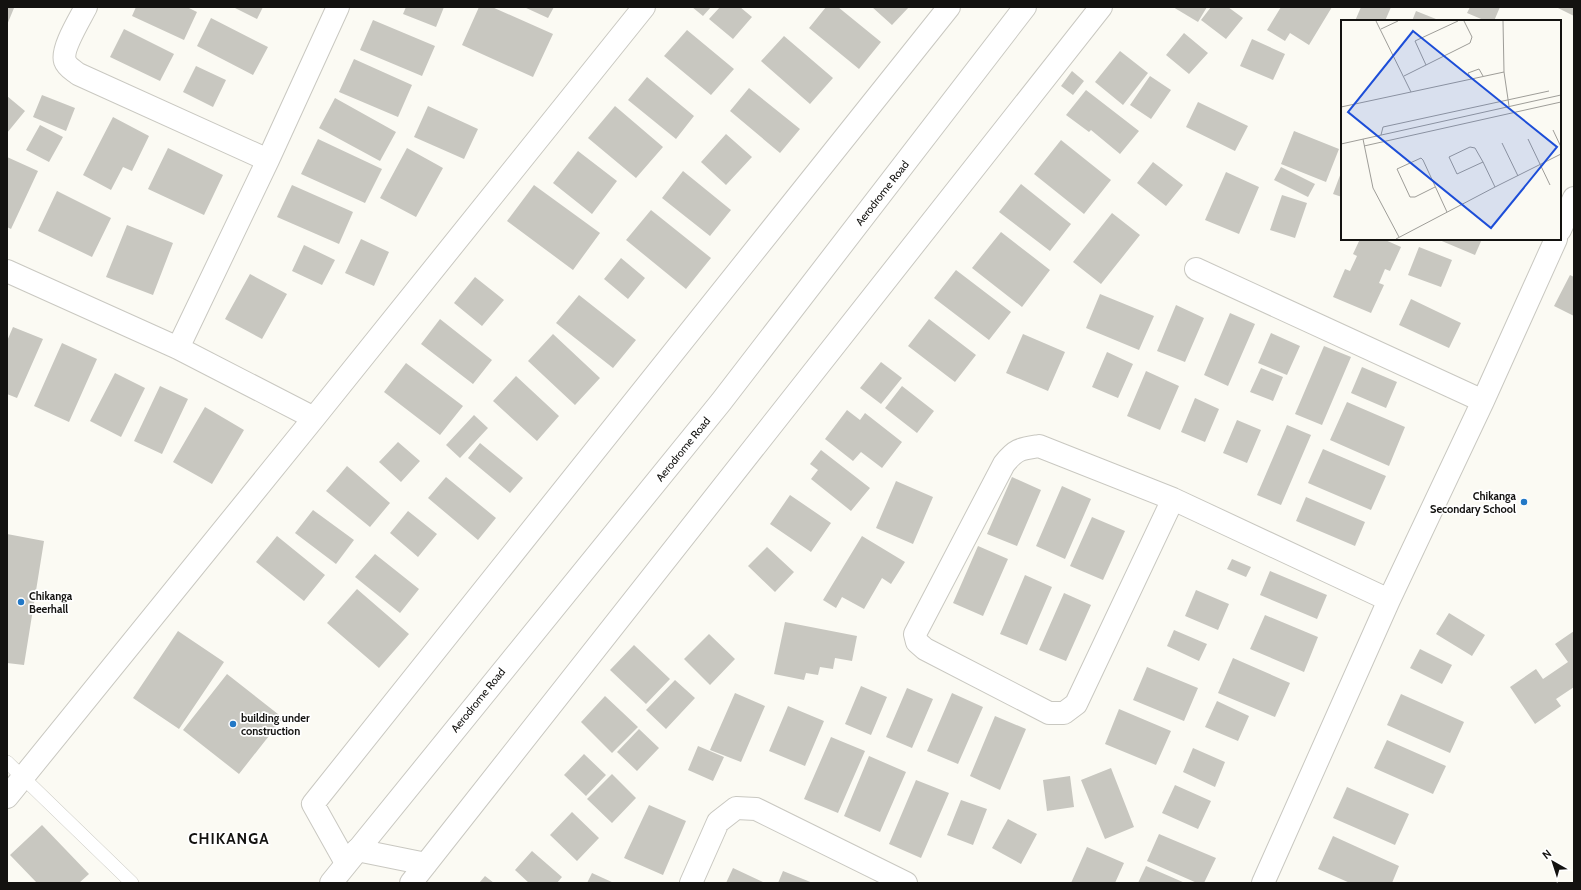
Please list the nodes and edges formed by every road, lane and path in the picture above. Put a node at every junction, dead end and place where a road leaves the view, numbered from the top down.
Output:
1 (86, 7) edge
2 (338, 7) edge
3 (644, 7) edge
4 (949, 7) edge
5 (1025, 7) edge
6 (1101, 7) edge
7 (268, 160) junction
8 (1570, 201) edge
9 (1561, 227) edge
10 (1556, 240) edge
11 (1196, 269) dead end
12 (7, 271) edge
13 (178, 348) junction
14 (1483, 401) junction
15 (314, 418) junction
16 (1174, 499) junction
17 (1389, 600) junction
18 (7, 762) edge
19 (23, 778) junction
20 (7, 797) edge
21 (352, 856) junction
22 (426, 864) junction
23 (132, 883) edge
24 (331, 883) edge
25 (411, 883) edge
26 (691, 883) edge
27 (906, 883) edge
28 (1263, 883) edge

1 - 7 street
2 - 7 street
3 - 15 street
4 - 21 street
5 - 21 street, Aerodrome Road
6 - 22 street
7 - 13 street
8 - 9 street
10 - 14 street
11 - 14 street
12 - 13 street
13 - 15 street
14 - 17 street
15 - 19 street
16 - 16 street
16 - 17 street
17 - 28 street
18 - 19 lane
19 - 20 street
19 - 23 lane
21 - 22 street
21 - 24 street, Aerodrome Road
22 - 25 street
26 - 27 street

